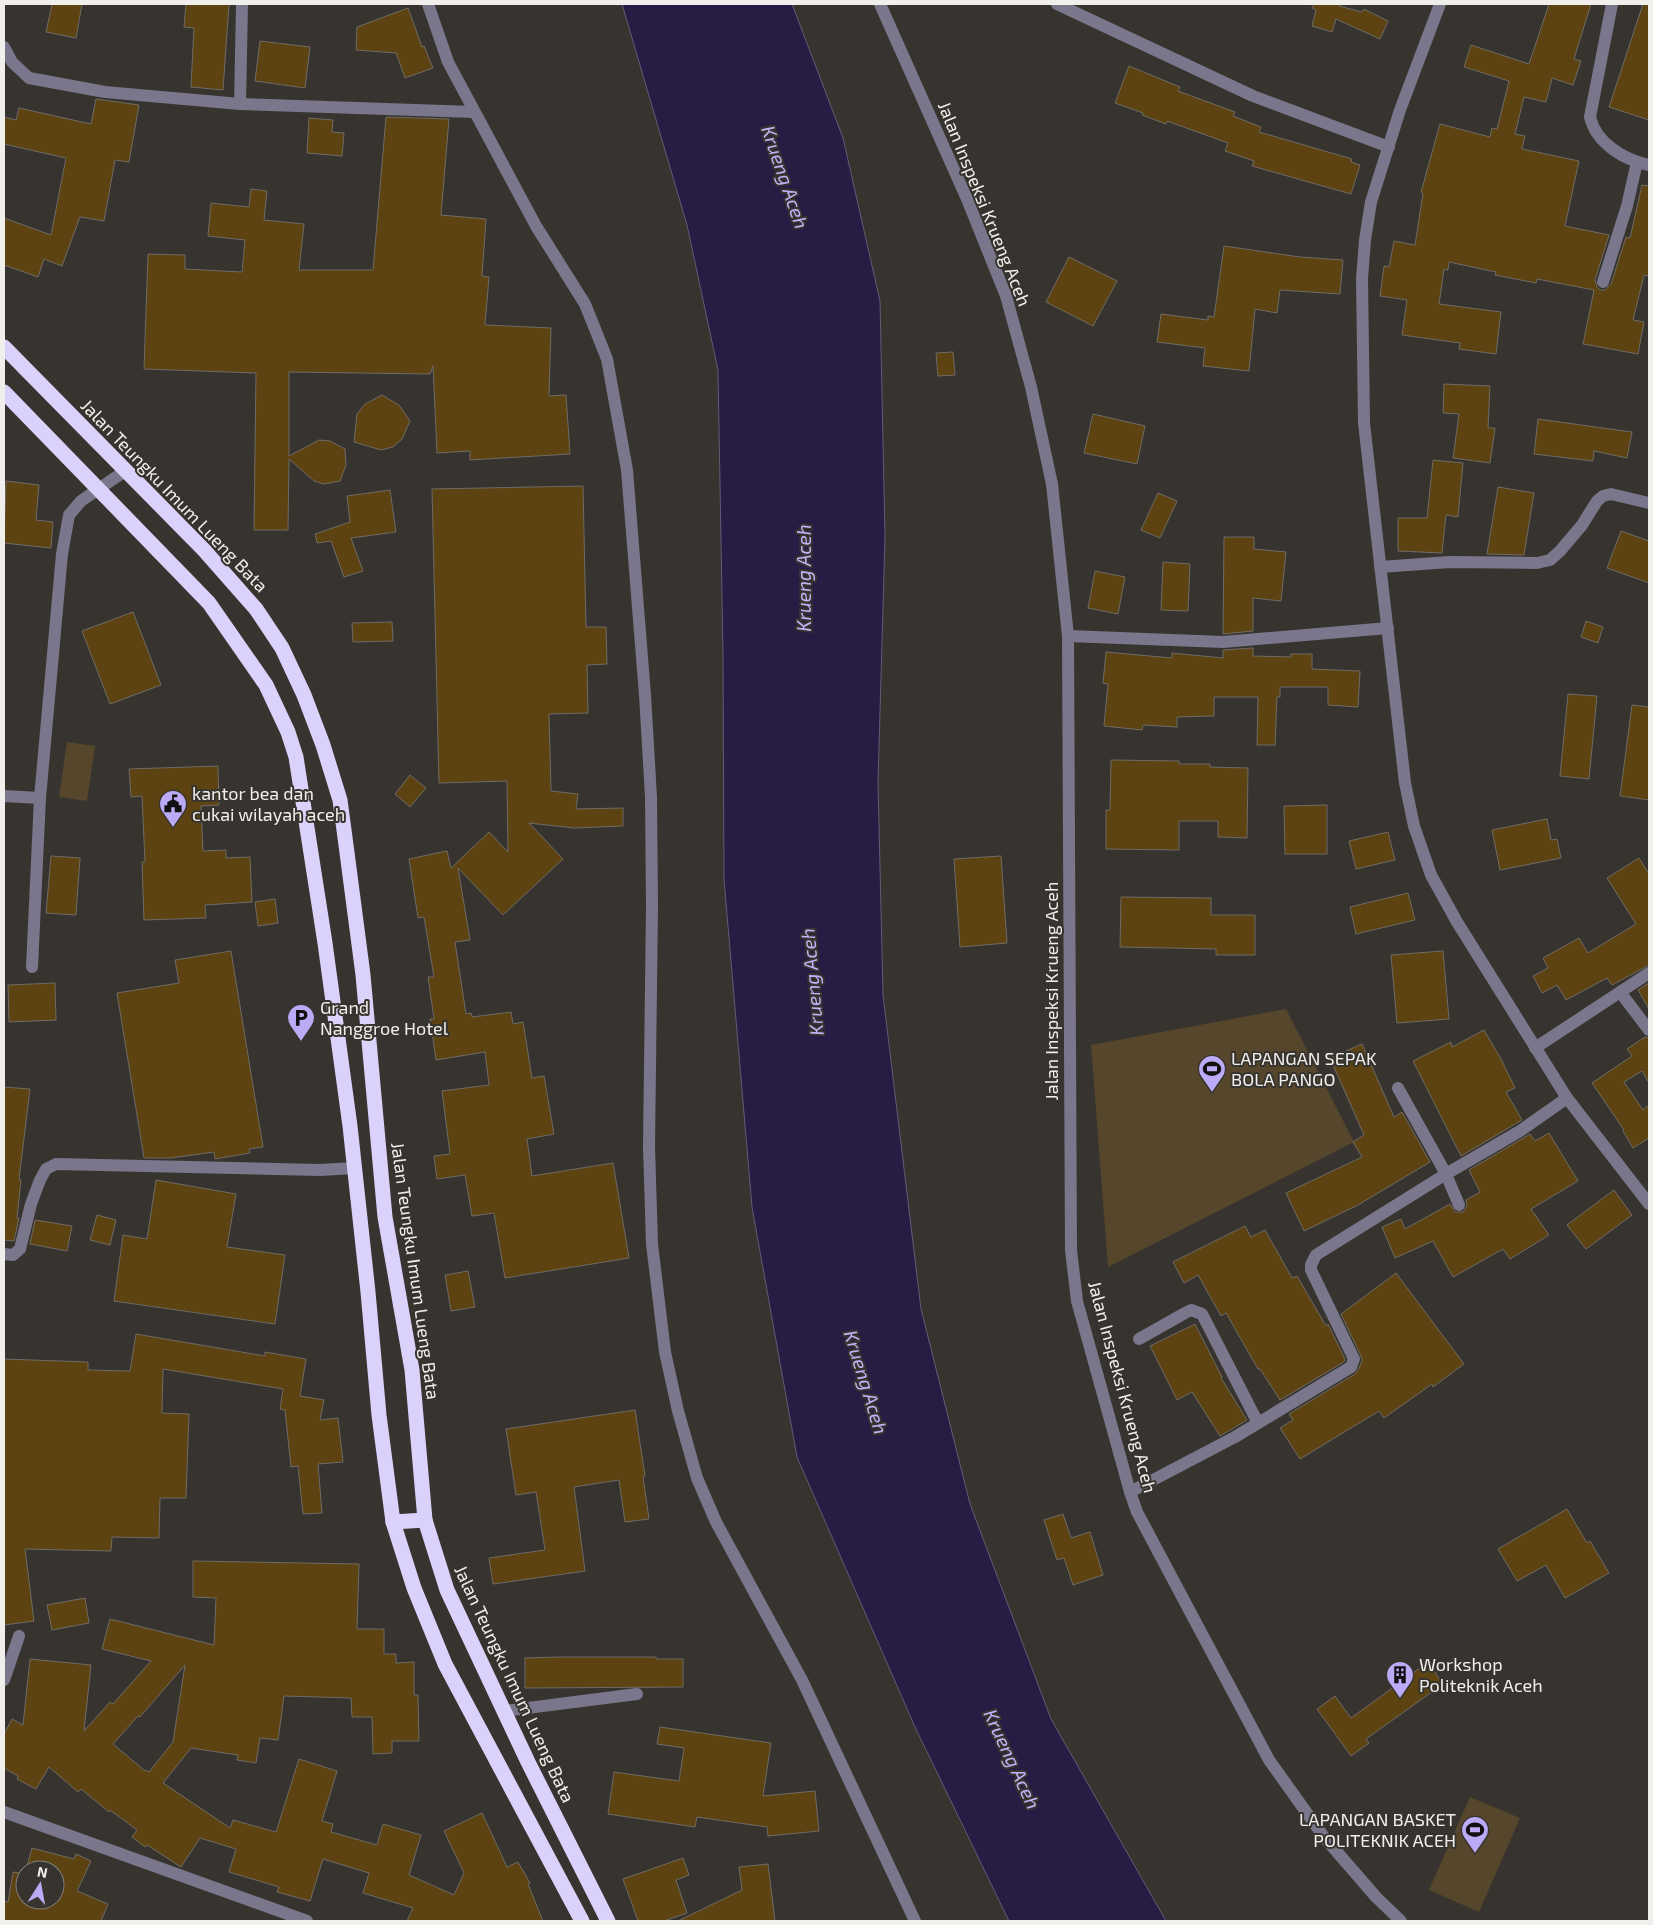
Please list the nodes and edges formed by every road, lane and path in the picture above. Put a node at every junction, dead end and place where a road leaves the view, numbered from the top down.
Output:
1 (242, 4) edge
2 (428, 4) edge
3 (880, 4) edge
4 (1057, 4) edge
5 (1440, 4) edge
6 (1612, 4) edge
7 (4, 47) edge
8 (240, 104) junction
9 (474, 112) junction
10 (1388, 147) junction
11 (1643, 164) edge
12 (1603, 282) dead end
13 (4, 347) edge
14 (4, 392) edge
15 (125, 471) junction
16 (97, 489) junction
17 (1649, 503) edge
18 (1380, 567) junction
19 (1388, 628) junction
20 (1068, 636) junction
21 (4, 796) edge
22 (40, 798) junction
23 (32, 967) dead end
24 (1649, 973) edge
25 (1620, 992) junction
26 (1649, 1030) edge
27 (1535, 1048) junction
28 (1398, 1088) dead end
29 (1567, 1098) junction
30 (355, 1168) junction
31 (1446, 1174) junction
32 (1649, 1204) edge
33 (1459, 1205) dead end
34 (4, 1254) edge
35 (1139, 1340) dead end
36 (1258, 1423) junction
37 (1130, 1492) junction
38 (425, 1520) junction
39 (393, 1522) junction
40 (19, 1636) dead end
41 (4, 1680) edge
42 (637, 1694) dead end
43 (504, 1712) junction
44 (4, 1812) edge
45 (307, 1921) edge
46 (582, 1921) edge
47 (608, 1921) edge
48 (915, 1921) edge
49 (1401, 1921) edge

1 - 8 street
2 - 9 street
3 - 20 street, Jalan Inspeksi Krueng Aceh
4 - 10 street
5 - 10 street
6 - 11 street
7 - 8 street
8 - 9 street
9 - 48 street
10 - 18 street
11 - 12 street
13 - 15 highway, Jalan Teungku Imum Lueng Bata
14 - 16 highway
15 - 16 street
15 - 38 highway, Jalan Teungku Imum Lueng Bata
16 - 22 street
16 - 30 highway
17 - 18 street
18 - 19 street
19 - 20 street
19 - 27 street
20 - 37 street, Jalan Inspeksi Krueng Aceh
21 - 22 street
22 - 23 street
24 - 25 street
25 - 26 street
25 - 27 street
27 - 29 street
28 - 31 street
29 - 31 street
29 - 32 street
30 - 34 street
30 - 39 highway
31 - 33 street
31 - 36 street
35 - 36 street
36 - 37 street
37 - 49 street, Jalan Inspeksi Krueng Aceh
38 - 39 highway
38 - 43 highway, Jalan Teungku Imum Lueng Bata
39 - 46 highway
40 - 41 street
42 - 43 street
43 - 47 highway, Jalan Teungku Imum Lueng Bata
44 - 45 street

